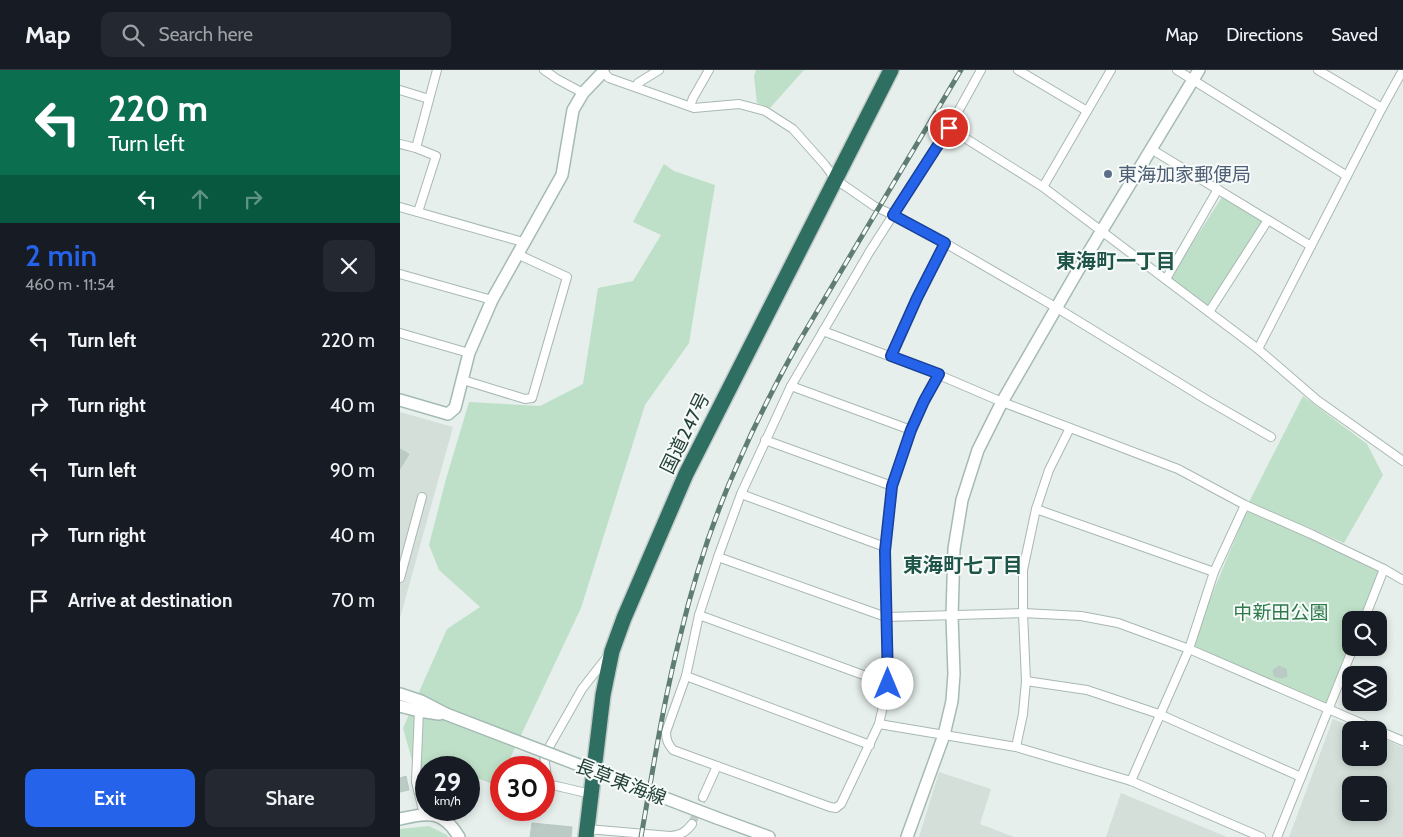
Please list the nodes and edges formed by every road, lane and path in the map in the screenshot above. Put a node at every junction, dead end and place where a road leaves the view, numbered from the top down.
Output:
1 (437, 70) edge
2 (544, 70) edge
3 (659, 70) edge
4 (709, 70) edge
5 (891, 70) edge
6 (980, 70) edge
7 (1018, 70) edge
8 (1111, 70) edge
9 (1177, 70) edge
10 (1318, 70) edge
11 (1403, 70) edge
12 (603, 71) edge
13 (1196, 75) edge
14 (636, 87) junction
15 (400, 90) edge
16 (583, 93) junction
17 (428, 99) junction
18 (690, 106) junction
19 (1382, 108) junction
20 (1086, 111) junction
21 (949, 128) junction
22 (400, 144) edge
23 (416, 148) junction
24 (1151, 149) junction
25 (1347, 176) junction
26 (836, 180) junction
27 (1043, 187) junction
28 (1218, 190) junction
29 (400, 207) edge
30 (418, 212) junction
31 (893, 215) junction
32 (1268, 220) junction
33 (1102, 231) junction
34 (523, 242) junction
35 (945, 243) junction
36 (1311, 246) junction
37 (517, 254) junction
38 (400, 274) edge
39 (1166, 279) junction
40 (492, 300) junction
41 (1057, 308) junction
42 (1209, 312) junction
43 (823, 331) junction
44 (400, 333) edge
45 (1258, 349) junction
46 (469, 353) junction
47 (891, 356) junction
48 (939, 374) junction
49 (462, 380) junction
50 (791, 386) junction
51 (400, 400) edge
52 (1002, 402) junction
53 (1070, 428) junction
54 (911, 430) junction
55 (1271, 437) dead end
56 (765, 440) junction
57 (1403, 461) edge
58 (892, 486) junction
59 (741, 494) junction
60 (422, 497) dead end
61 (1245, 505) junction
62 (1036, 509) junction
63 (885, 547) junction
64 (718, 557) junction
65 (1384, 569) junction
66 (1214, 572) junction
67 (400, 578) edge
68 (1403, 580) edge
69 (1368, 611) edge
70 (1023, 613) junction
71 (699, 615) junction
72 (952, 616) junction
73 (886, 617) junction
74 (1189, 649) junction
75 (612, 651) junction
76 (1350, 656) edge
77 (686, 676) junction
78 (1026, 680) junction
79 (888, 684) junction
80 (400, 694) edge
81 (400, 706) edge
82 (1329, 710) junction
83 (419, 711) junction
84 (446, 714) junction
85 (1159, 714) junction
86 (1356, 721) edge
87 (879, 724) junction
88 (1387, 734) edge
89 (944, 735) junction
90 (1403, 741) edge
91 (870, 744) junction
92 (1016, 747) junction
93 (417, 756) edge
94 (716, 766) junction
95 (1301, 777) junction
96 (1131, 780) junction
97 (591, 794) junction
98 (703, 797) tunnel mouth
99 (415, 816) edge
100 (400, 819) edge
101 (447, 821) edge
102 (692, 824) tunnel mouth
103 (586, 833) edge
104 (459, 837) edge
105 (769, 837) edge
106 (907, 837) edge
107 (1261, 837) edge
108 (1277, 837) edge

1 - 17 street
2 - 16 street
3 - 14 street
4 - 18 street
5 - 26 highway, 国道247号
6 - 21 street
7 - 20 street
8 - 20 street
9 - 13 street
10 - 19 street
11 - 19 street
12 - 14 street
12 - 16 street
13 - 24 street
13 - 25 street
14 - 18 street
15 - 17 street
16 - 34 street
17 - 23 street
18 - 26 street
19 - 25 street
20 - 27 street
21 - 27 street
21 - 31 street
22 - 23 street
23 - 30 street
24 - 28 street
24 - 33 street
25 - 36 street
26 - 31 street
26 - 75 highway, 国道247号
27 - 33 street
28 - 32 street
28 - 39 street
29 - 30 street
30 - 34 street
31 - 35 street
31 - 43 street
32 - 36 street
32 - 42 street
33 - 39 street
33 - 41 street
34 - 37 street
35 - 41 street
35 - 47 street
36 - 45 street
37 - 40 street
37 - 49 street
38 - 40 street
39 - 42 street
40 - 46 street
41 - 52 street
41 - 55 street
42 - 45 street
43 - 47 street
43 - 50 street
44 - 46 street
45 - 57 street
46 - 49 street
47 - 48 street
48 - 52 street
48 - 54 street
49 - 51 street
50 - 54 street
50 - 56 street
52 - 53 street
52 - 72 street
53 - 61 street
53 - 62 street
54 - 58 street
56 - 58 street
56 - 59 street
58 - 63 street
59 - 63 street
59 - 64 street
60 - 67 street
61 - 65 street
61 - 66 street
62 - 66 street
62 - 70 street
63 - 73 street
64 - 71 street
64 - 73 street
65 - 68 street
65 - 69 street
66 - 74 street
70 - 72 street
70 - 74 street
70 - 78 street
71 - 77 street
71 - 79 street
72 - 73 street
72 - 89 street
73 - 79 street
74 - 82 street
74 - 85 street
75 - 97 highway, 国道247号
75 - 97 street
76 - 82 street
77 - 91 street
77 - 94 street
78 - 85 street
78 - 92 street
79 - 87 street
80 - 84 street, 長草東海線
81 - 83 street, 長草東海線
82 - 86 street
82 - 95 street
83 - 84 street, 長草東海線
83 - 93 street
84 - 105 street, 長草東海線, bridge
85 - 95 street
85 - 96 street
87 - 89 street
87 - 91 street
88 - 90 street
89 - 92 street
89 - 106 street
91 - 94 street
92 - 96 street
94 - 98 street
95 - 108 street
96 - 107 street
97 - 103 highway, 国道247号
99 - 100 street
101 - 104 street
102 - 103 street

